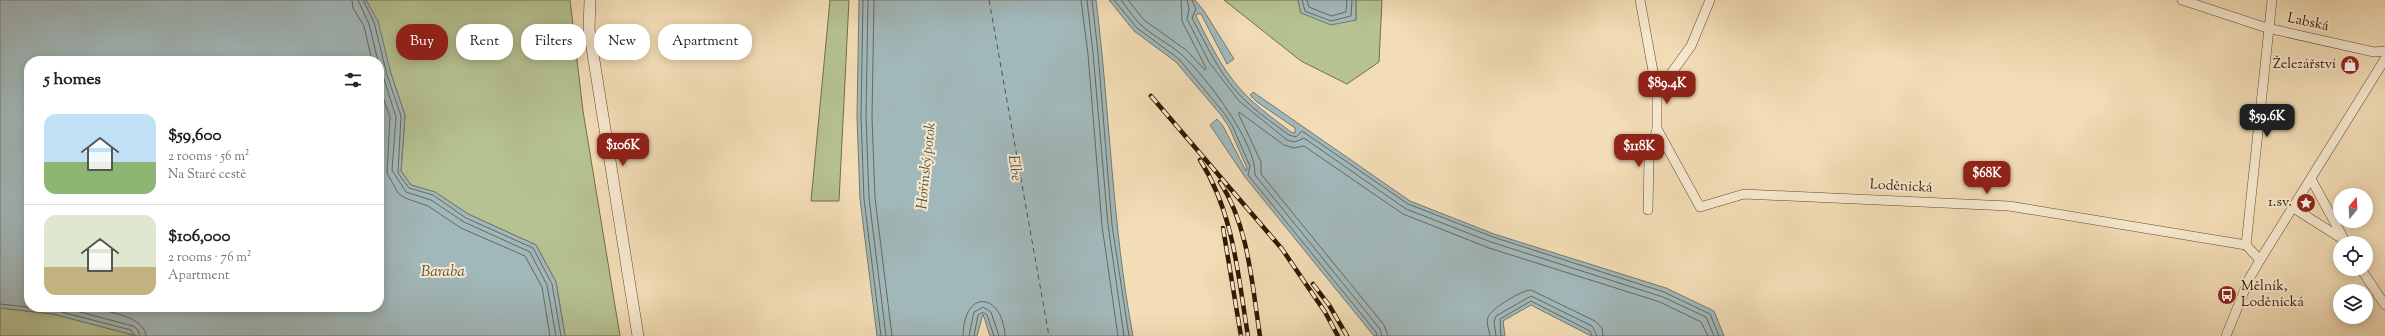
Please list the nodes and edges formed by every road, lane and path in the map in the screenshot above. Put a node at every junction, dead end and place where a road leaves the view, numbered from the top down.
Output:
1 (590, 0) edge
2 (1640, 0) edge
3 (1710, 0) edge
4 (2182, 0) edge
5 (2272, 0) edge
6 (2267, 28) junction
7 (2385, 51) edge
8 (2385, 60) edge
9 (1657, 93) junction
10 (1657, 129) junction
11 (2311, 179) junction
12 (2292, 207) junction
13 (1648, 210) dead end
14 (2337, 236) edge
15 (2343, 236) edge
16 (2246, 245) junction
17 (2260, 260) junction
18 (2366, 276) edge
19 (2385, 305) edge
20 (638, 336) edge
21 (2226, 336) edge

1 - 20 street
2 - 9 street
3 - 9 street
4 - 6 street, Labská
5 - 6 street
6 - 7 street, Labská
6 - 16 street
8 - 11 street
9 - 10 street
10 - 13 street
10 - 16 street, Loděnická
11 - 12 street
11 - 15 street
12 - 14 street
12 - 17 street
16 - 17 street
17 - 21 street
18 - 19 street

